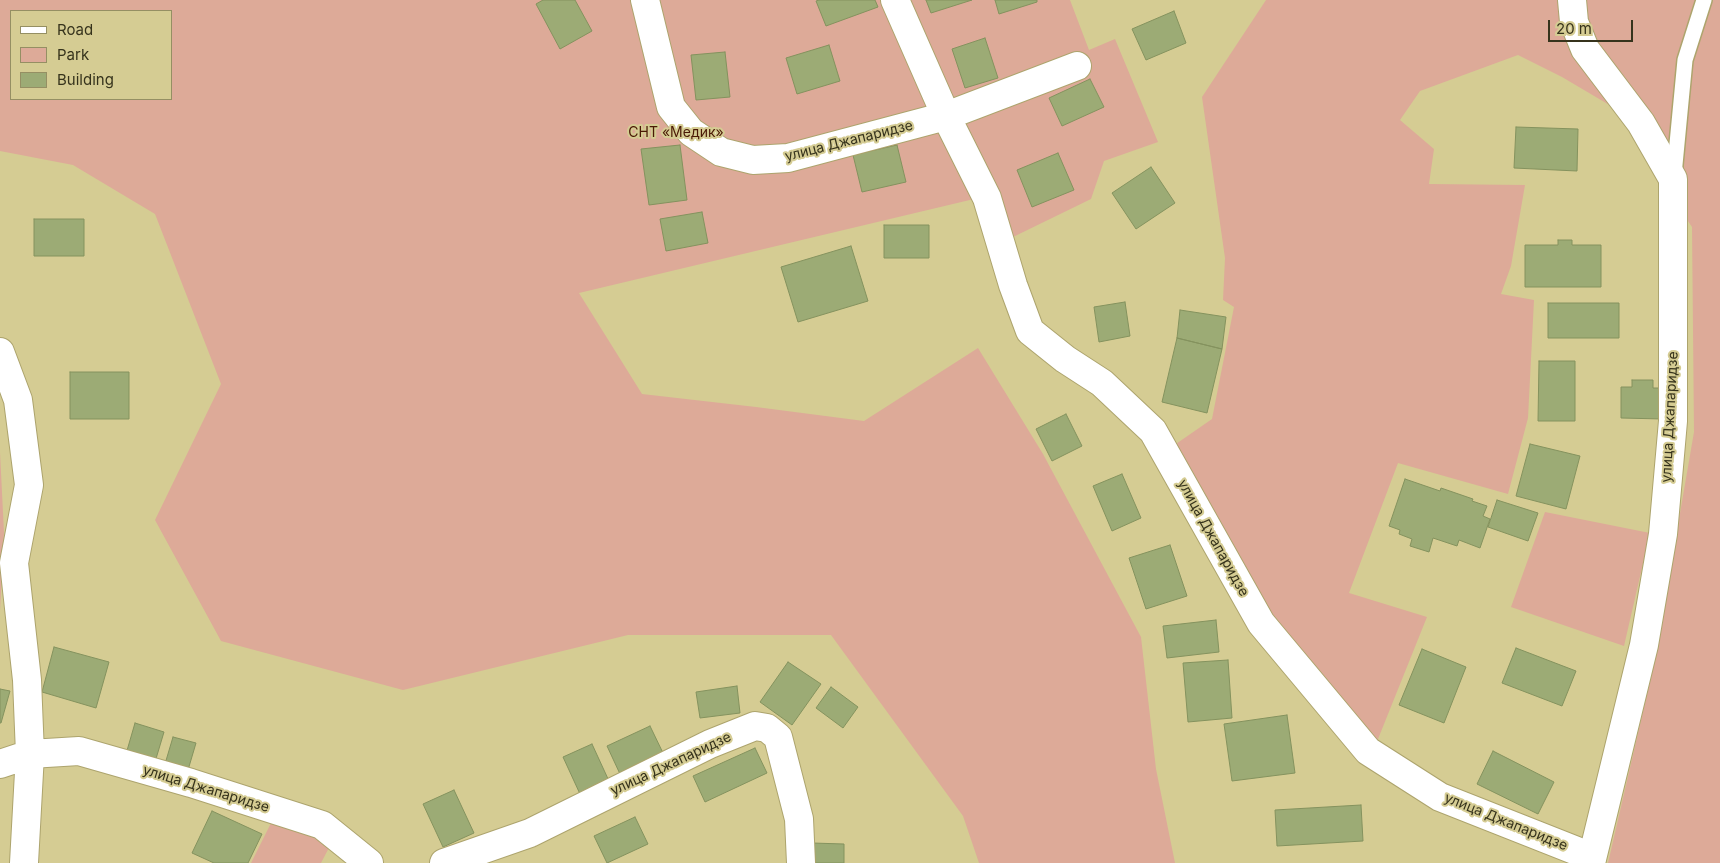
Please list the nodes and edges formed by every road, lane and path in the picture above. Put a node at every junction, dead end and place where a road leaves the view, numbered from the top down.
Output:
1 (645, 0) edge
2 (895, 0) edge
3 (1572, 0) edge
4 (1704, 0) edge
5 (1077, 66) dead end
6 (946, 116) junction
7 (1674, 179) junction
8 (0, 352) edge
9 (9, 398) edge
10 (30, 754) junction
11 (0, 764) edge
12 (1591, 860) edge
13 (24, 863) edge
14 (369, 863) edge
15 (444, 863) edge
16 (801, 863) edge

1 - 6 street, улица Джапаридзе
2 - 6 street, улица Джапаридзе
3 - 7 street
4 - 7 lane
5 - 6 street, улица Джапаридзе
6 - 12 street, улица Джапаридзе
7 - 12 street, улица Джапаридзе
8 - 9 street
9 - 10 street
10 - 11 street, улица Джапаридзе
10 - 13 street
10 - 14 street, улица Джапаридзе
15 - 16 street, улица Джапаридзе

